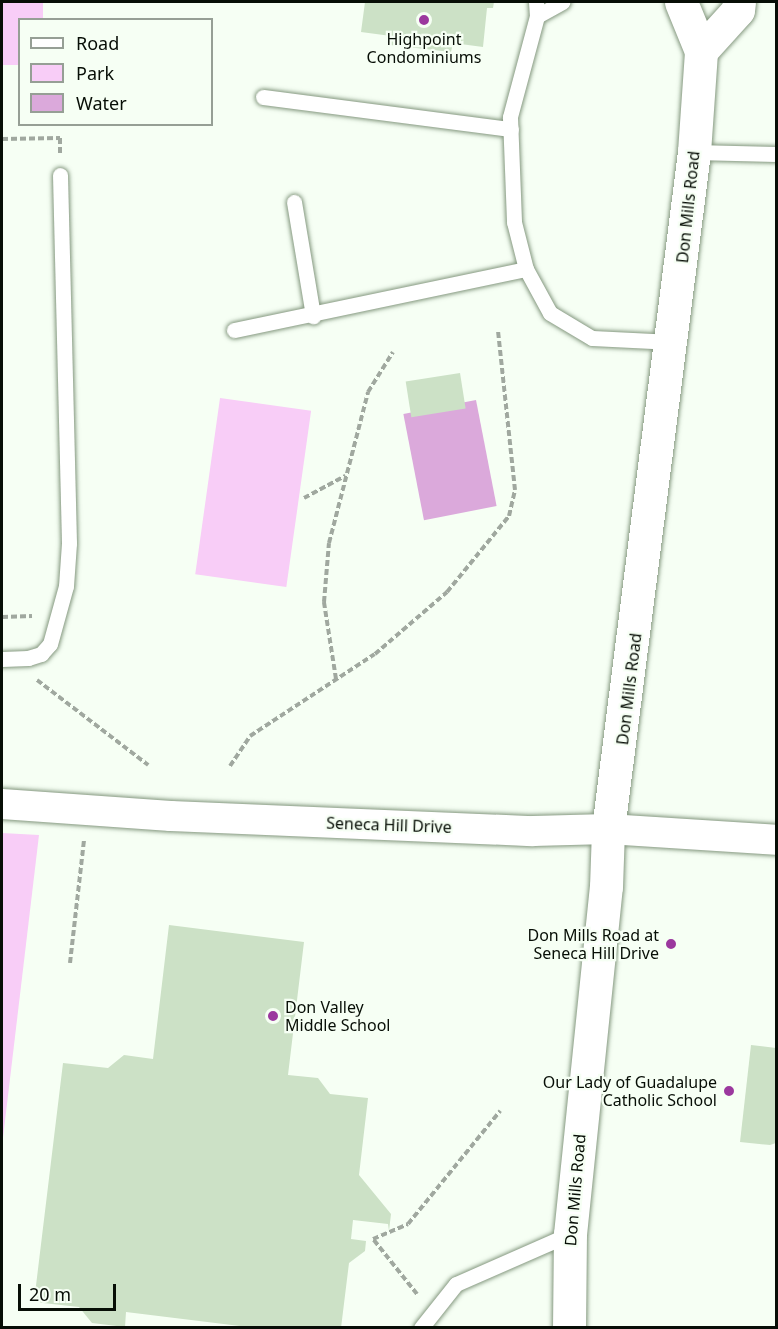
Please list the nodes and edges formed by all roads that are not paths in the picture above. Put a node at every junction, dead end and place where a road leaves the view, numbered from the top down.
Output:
1 (562, 2) edge
2 (681, 2) edge
3 (739, 2) edge
4 (536, 9) edge
5 (701, 51) junction
6 (263, 98) dead end
7 (511, 129) junction
8 (694, 152) junction
9 (777, 154) edge
10 (60, 175) road end
11 (294, 202) dead end
12 (526, 269) junction
13 (313, 316) junction
14 (234, 330) dead end
15 (673, 342) junction
16 (6, 659) edge
17 (2, 804) edge
18 (608, 830) junction
19 (777, 840) edge
20 (570, 1234) junction
21 (421, 1328) edge
22 (569, 1328) edge

1 - 4 lane
2 - 5 main road, Don Mills Road
3 - 5 main road
4 - 7 lane
5 - 8 main road, Don Mills Road
6 - 7 lane
7 - 12 lane
8 - 9 lane
8 - 15 main road, Don Mills Road
10 - 16 lane
11 - 13 lane
12 - 13 lane
12 - 15 lane
13 - 14 lane
15 - 18 main road, Don Mills Road
17 - 18 street, Seneca Hill Drive
18 - 19 street, Seneca Hill Drive
18 - 20 main road, Don Mills Road
20 - 21 lane
20 - 22 main road, Don Mills Road

